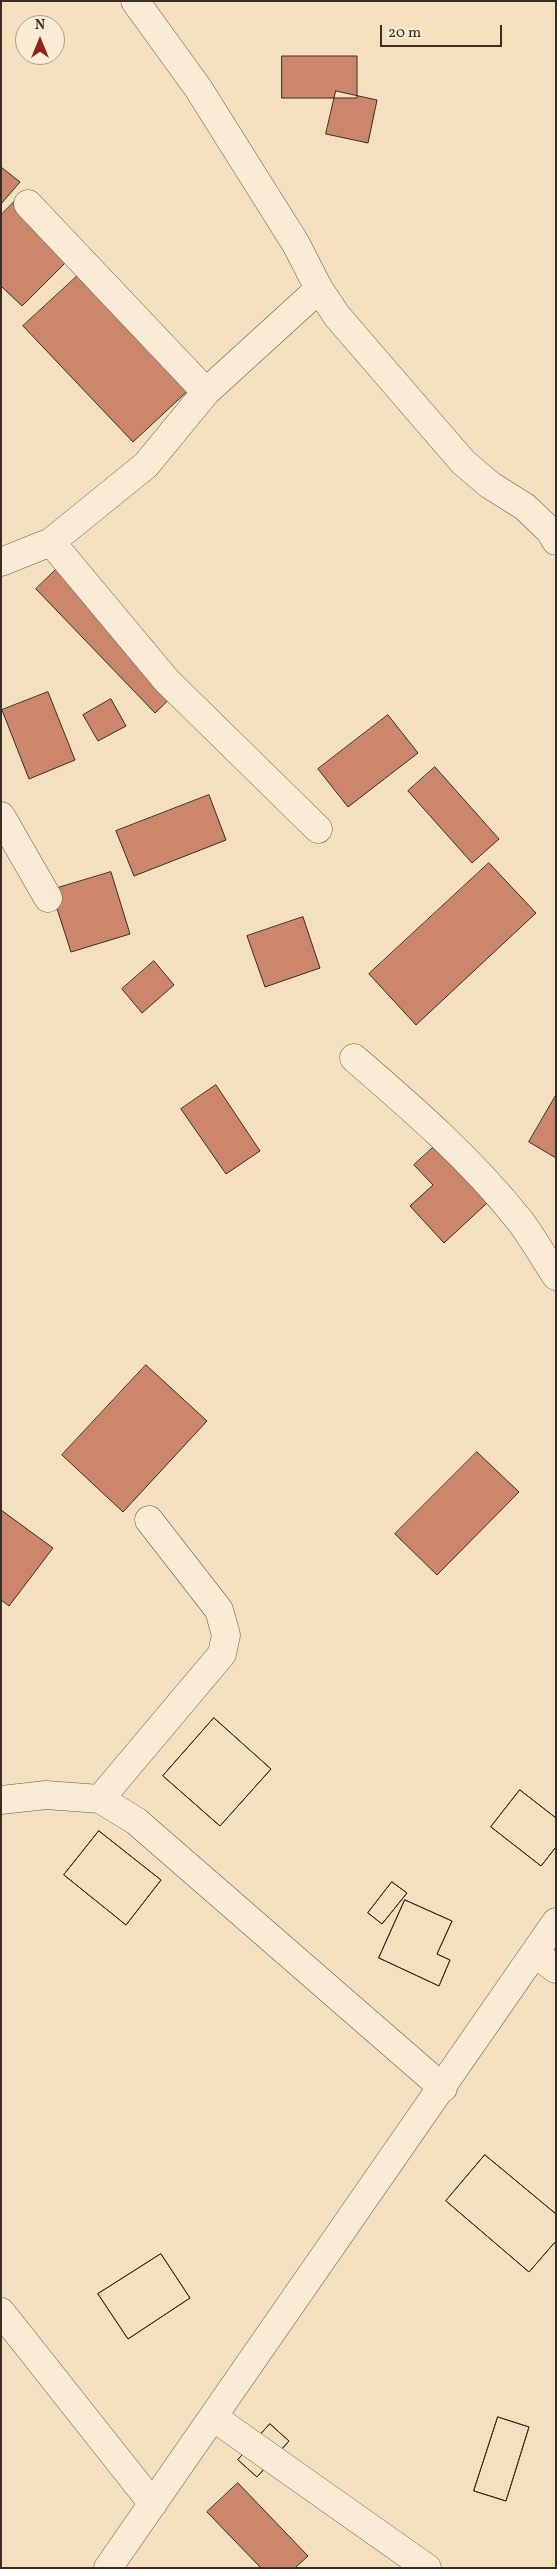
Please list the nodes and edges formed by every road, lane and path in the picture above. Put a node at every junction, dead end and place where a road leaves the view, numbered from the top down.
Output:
1 (135, 1) edge
2 (28, 204) dead end
3 (319, 289) junction
4 (206, 392) junction
5 (556, 541) edge
6 (51, 542) junction
7 (1, 562) edge
8 (1, 816) edge
9 (318, 829) dead end
10 (48, 898) dead end
11 (354, 1058) dead end
12 (556, 1276) edge
13 (148, 1520) dead end
14 (100, 1798) junction
15 (1, 1800) edge
16 (556, 1922) edge
17 (546, 1962) edge
18 (443, 2088) junction
19 (1, 2312) edge
20 (214, 2416) junction
21 (153, 2504) junction
22 (108, 2568) edge
23 (427, 2568) edge

1 - 3 street
2 - 4 street
3 - 4 street
3 - 5 street
4 - 6 street
6 - 7 street
6 - 9 street
8 - 10 street
11 - 12 street
13 - 14 street
14 - 15 street
14 - 18 street
16 - 17 street
17 - 18 street
18 - 20 street
19 - 21 street
20 - 21 street
20 - 23 street
21 - 22 street

